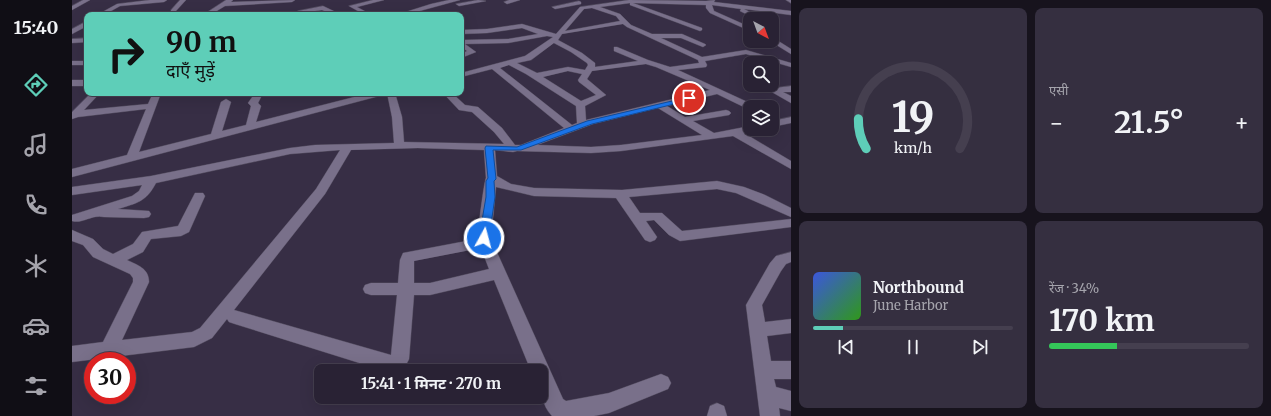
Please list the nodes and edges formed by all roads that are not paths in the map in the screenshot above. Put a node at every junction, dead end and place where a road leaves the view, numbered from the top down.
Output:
1 (87, 0) edge
2 (164, 0) edge
3 (183, 0) edge
4 (231, 0) edge
5 (381, 0) edge
6 (429, 0) edge
7 (517, 0) edge
8 (555, 0) edge
9 (295, 1) edge
10 (483, 1) dead end
11 (581, 1) edge
12 (694, 1) edge
13 (710, 1) edge
14 (458, 2) edge
15 (507, 2) dead end
16 (626, 2) junction
17 (81, 3) junction
18 (261, 3) edge
19 (72, 4) edge
20 (223, 4) junction
21 (413, 4) dead end
22 (438, 4) junction
23 (568, 5) junction
24 (662, 5) dead end
25 (592, 6) junction
26 (738, 6) junction
27 (395, 7) dead end
28 (555, 7) dead end
29 (638, 7) junction
30 (72, 8) edge
31 (424, 8) junction
32 (668, 9) dead end
33 (468, 10) dead end
34 (174, 11) dead end
35 (649, 11) junction
36 (106, 12) edge
37 (211, 12) edge
38 (301, 12) edge
39 (306, 12) edge
40 (332, 12) edge
41 (365, 12) edge
42 (407, 12) edge
43 (412, 12) edge
44 (746, 12) edge
45 (790, 13) edge
46 (520, 19) dead end
47 (624, 22) junction
48 (84, 25) edge
49 (522, 26) junction
50 (743, 26) edge
51 (700, 29) dead end
52 (464, 31) edge
53 (72, 32) edge
54 (555, 35) junction
55 (650, 36) junction
56 (779, 39) edge
57 (785, 39) dead end
58 (72, 40) edge
59 (84, 40) edge
60 (464, 43) edge
61 (779, 44) edge
62 (464, 45) edge
63 (703, 45) dead end
64 (617, 49) dead end
65 (791, 52) edge
66 (464, 55) edge
67 (701, 59) junction
68 (646, 62) junction
69 (72, 63) edge
70 (84, 63) edge
71 (510, 63) junction
72 (791, 65) edge
73 (494, 67) junction
74 (669, 69) junction
75 (589, 71) junction
76 (464, 74) edge
77 (535, 76) junction
78 (72, 83) edge
79 (84, 83) edge
80 (791, 89) edge
81 (718, 91) junction
82 (93, 96) edge
83 (156, 96) edge
84 (257, 96) edge
85 (368, 96) edge
86 (392, 96) edge
87 (450, 96) edge
88 (791, 100) edge
89 (226, 102) dead end
90 (743, 103) edge
91 (580, 105) junction
92 (152, 106) junction
93 (660, 106) junction
94 (726, 113) dead end
95 (74, 116) edge
96 (684, 120) junction
97 (582, 125) junction
98 (250, 127) junction
99 (572, 128) junction
100 (743, 130) edge
101 (734, 132) junction
102 (216, 136) junction
103 (711, 136) junction
104 (400, 145) junction
105 (348, 147) junction
106 (489, 148) junction
107 (516, 149) junction
108 (132, 157) junction
109 (791, 166) edge
110 (72, 173) edge
111 (492, 179) junction
112 (151, 180) junction
113 (72, 191) edge
114 (620, 194) junction
115 (200, 196) dead end
116 (92, 213) junction
117 (791, 213) edge
118 (144, 214) dead end
119 (636, 217) junction
120 (73, 220) edge
121 (791, 223) edge
122 (72, 235) edge
123 (650, 237) dead end
124 (485, 242) junction
125 (791, 257) edge
126 (112, 260) junction
127 (499, 272) junction
128 (372, 289) dead end
129 (406, 289) junction
130 (235, 317) dead end
131 (791, 326) edge
132 (758, 330) junction
133 (109, 349) junction
134 (72, 354) edge
135 (763, 370) junction
136 (791, 370) edge
137 (661, 383) dead end
138 (767, 395) junction
139 (791, 401) edge
140 (560, 413) edge
141 (770, 416) edge

1 - 17 street
2 - 36 street
3 - 34 street
4 - 20 street
5 - 41 street
6 - 22 street
7 - 15 street
8 - 23 street
9 - 18 street
9 - 38 street
10 - 14 street
11 - 23 street
11 - 25 street
12 - 13 street
12 - 16 street
13 - 26 street
13 - 50 street
14 - 22 street
14 - 33 street
16 - 25 street
16 - 29 street
17 - 19 street
17 - 30 street
18 - 20 street
20 - 37 street
21 - 31 street
22 - 31 street
23 - 28 street
24 - 29 street
25 - 47 street
25 - 54 street
26 - 44 street
26 - 45 street
27 - 42 street
29 - 35 street
31 - 43 street
32 - 35 street
35 - 51 street
39 - 40 street
46 - 49 street
47 - 54 street
47 - 55 street
48 - 53 street
49 - 52 street
49 - 54 street
54 - 60 street
54 - 71 street
54 - 75 street
55 - 63 street
55 - 67 street
56 - 57 street
58 - 59 street
61 - 65 street
62 - 66 street
64 - 68 street
67 - 72 street
67 - 74 street
68 - 74 street
68 - 75 street
69 - 70 street
71 - 73 street
71 - 77 street
73 - 76 street
73 - 99 street
74 - 81 street
75 - 77 street
75 - 91 street
77 - 91 street
78 - 79 street
80 - 88 street
81 - 90 street
81 - 93 street
82 - 95 street
83 - 92 street
84 - 98 street
85 - 98 street
86 - 104 street
87 - 107 street
89 - 102 street
91 - 97 street
92 - 95 street
92 - 108 street
93 - 96 street
93 - 97 street
94 - 96 street
96 - 103 street
97 - 99 street
98 - 102 street
99 - 107 street
100 - 101 street
101 - 103 street
101 - 109 street
102 - 108 street
103 - 107 street
104 - 105 street
104 - 106 street
105 - 112 street
105 - 133 street
106 - 107 street
106 - 111 street
108 - 110 street
111 - 114 street
111 - 124 street
112 - 113 street
112 - 116 street
114 - 117 street
114 - 119 street
115 - 126 street
116 - 118 street
116 - 120 street
119 - 121 street
119 - 123 street
122 - 126 street
124 - 127 street
124 - 129 street
125 - 132 street
126 - 133 street
127 - 129 street
127 - 140 street
128 - 129 street
129 - 130 street
131 - 132 street
132 - 135 street
133 - 134 street
135 - 136 street
135 - 138 street
137 - 140 street
138 - 139 street
138 - 141 street

